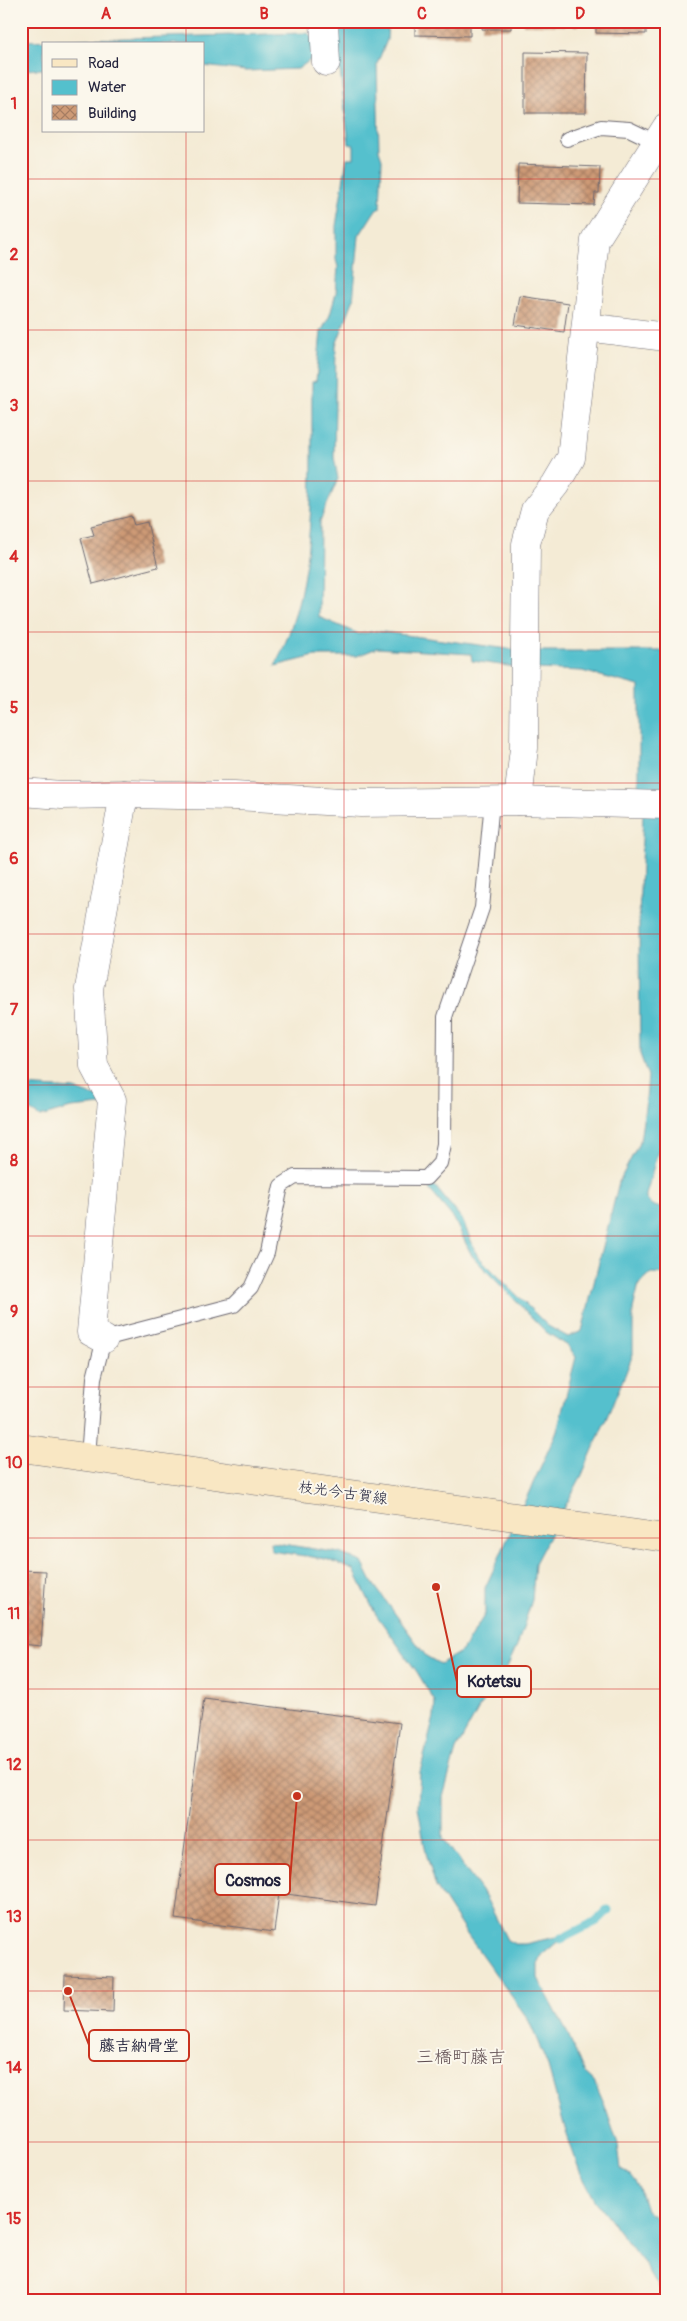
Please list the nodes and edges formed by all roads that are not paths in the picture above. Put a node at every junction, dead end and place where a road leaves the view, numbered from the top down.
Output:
1 (324, 28) edge
2 (326, 62) dead end
3 (661, 135) edge
4 (567, 139) dead end
5 (586, 327) junction
6 (666, 337) edge
7 (21, 792) edge
8 (124, 794) junction
9 (505, 801) junction
10 (665, 805) edge
11 (104, 1339) junction
12 (21, 1448) edge
13 (88, 1457) junction
14 (666, 1538) edge

1 - 2 street
3 - 4 lane
3 - 5 street
5 - 6 street
5 - 9 street
7 - 8 street
8 - 9 street
8 - 11 street
9 - 10 street
9 - 11 lane
11 - 13 lane
12 - 13 main road, 枝光今古賀線
13 - 14 main road, 枝光今古賀線

